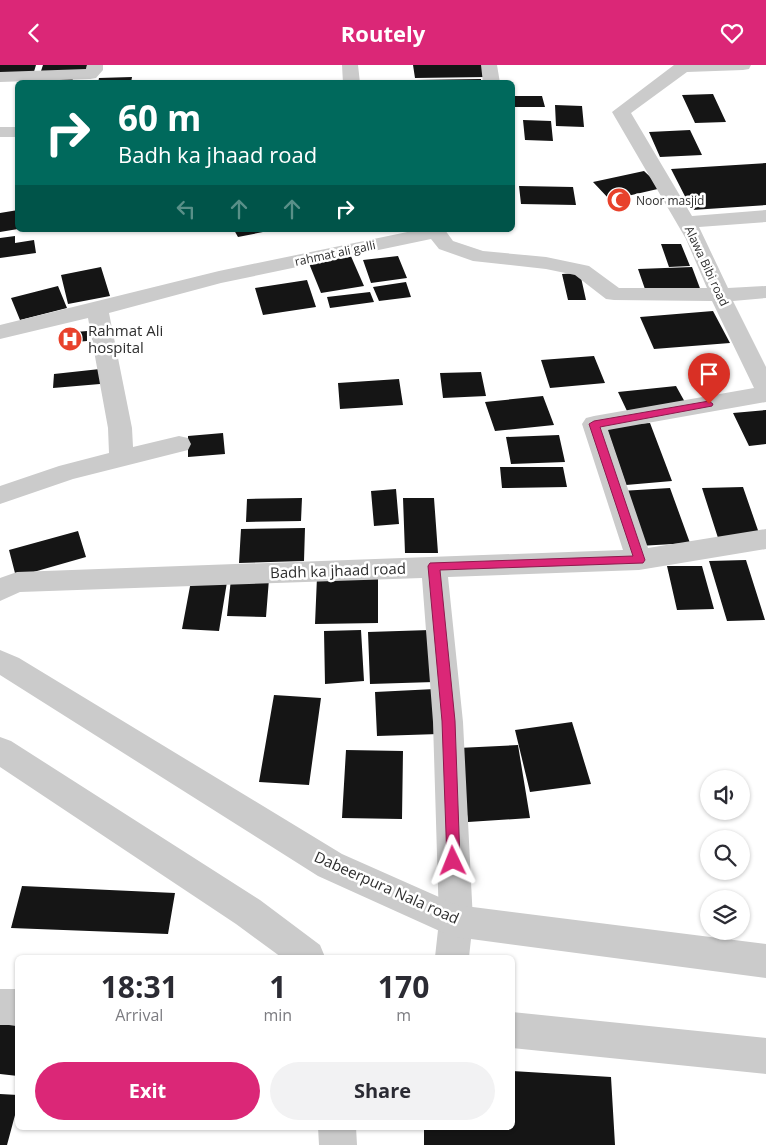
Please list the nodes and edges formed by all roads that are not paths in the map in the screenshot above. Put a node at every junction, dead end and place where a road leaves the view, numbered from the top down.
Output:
1 (95, 65) edge
2 (350, 65) edge
3 (489, 65) edge
4 (743, 65) edge
5 (684, 66) edge
6 (0, 77) edge
7 (352, 80) edge
8 (492, 80) edge
9 (0, 132) edge
10 (15, 132) edge
11 (766, 216) edge
12 (686, 222) junction
13 (766, 292) edge
14 (720, 295) junction
15 (97, 309) junction
16 (0, 332) edge
17 (766, 392) edge
18 (179, 444) dead end
19 (122, 458) junction
20 (0, 495) edge
21 (766, 539) edge
22 (639, 560) junction
23 (434, 566) junction
24 (0, 590) edge
25 (0, 662) edge
26 (0, 750) edge
27 (456, 921) junction
28 (305, 955) edge
29 (452, 955) edge
30 (766, 961) edge
31 (0, 1007) edge
32 (15, 1007) edge
33 (515, 1030) edge
34 (766, 1056) edge
35 (337, 1130) edge
36 (338, 1145) edge

1 - 6 street
2 - 7 street
3 - 8 street
4 - 5 street
5 - 12 street, Alawa Bibi road
9 - 10 street
11 - 12 street
12 - 14 street, Alawa Bibi road
13 - 14 street
14 - 15 street, rahmat ali galli
14 - 17 street, Alawa Bibi road
15 - 16 street, rahmat ali galli
15 - 19 street
17 - 22 street
18 - 19 street
19 - 20 street
21 - 22 street, Badh ka jhaad road
22 - 23 street, Badh ka jhaad road
23 - 24 street, Badh ka jhaad road
23 - 27 street
25 - 27 street, Dabeerpura Nala road
26 - 28 street
27 - 29 street
27 - 30 street, Dabeerpura Nala road
31 - 32 street
33 - 34 street
35 - 36 street

